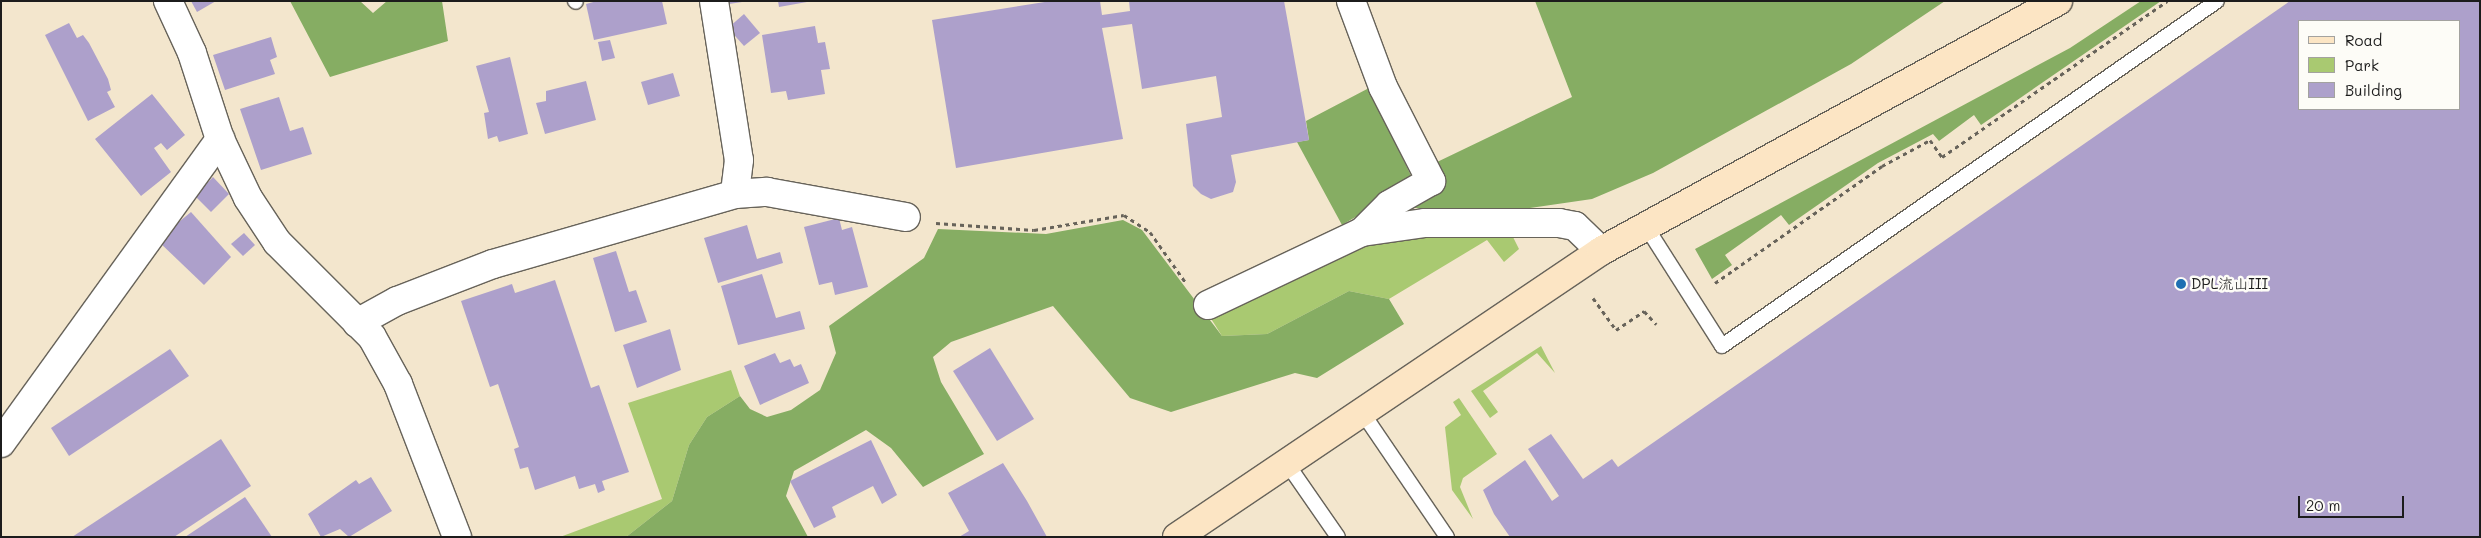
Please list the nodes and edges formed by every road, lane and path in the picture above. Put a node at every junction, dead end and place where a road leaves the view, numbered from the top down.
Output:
1 (168, 1) edge
2 (714, 1) edge
3 (1351, 1) edge
4 (2058, 1) edge
5 (2167, 1) edge
6 (2217, 1) edge
7 (220, 139) junction
8 (735, 194) junction
9 (906, 216) joint
10 (1645, 225) junction
11 (1362, 232) junction
12 (1601, 251) junction
13 (1715, 283) dead end
14 (1593, 298) dead end
15 (1208, 305) joint
16 (357, 323) junction
17 (1656, 324) dead end
18 (1362, 412) junction
19 (1, 443) edge
20 (1286, 462) junction
21 (457, 537) edge
22 (1177, 537) edge
23 (1338, 537) edge
24 (1447, 537) edge

1 - 7 street
2 - 8 street
3 - 11 street
4 - 10 street
5 - 13 path
6 - 10 lane
7 - 16 street
7 - 19 street
8 - 9 street
8 - 16 street
9 - 15 path
10 - 12 street
11 - 12 street
11 - 15 street
12 - 18 street
14 - 17 path
16 - 21 street
18 - 20 street
18 - 24 lane
20 - 22 street
20 - 23 lane

